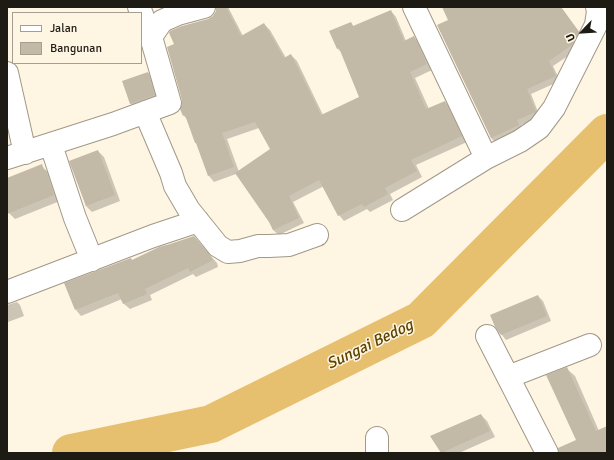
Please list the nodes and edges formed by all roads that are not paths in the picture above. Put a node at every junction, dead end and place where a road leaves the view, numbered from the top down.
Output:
1 (204, 7) edge
2 (414, 7) edge
3 (597, 7) edge
4 (142, 14) edge
5 (151, 37) junction
6 (7, 73) edge
7 (145, 112) junction
8 (51, 144) junction
9 (16, 155) edge
10 (486, 158) junction
11 (402, 210) dead end
12 (198, 221) junction
13 (317, 235) dead end
14 (92, 260) junction
15 (7, 292) edge
16 (487, 336) dead end
17 (590, 344) dead end
18 (508, 377) junction
19 (547, 453) edge

1 - 5 street
2 - 10 street
3 - 10 street
4 - 5 street
5 - 7 street
6 - 9 street
7 - 8 street
7 - 12 street
8 - 9 street
8 - 14 street
10 - 11 street
12 - 13 street
12 - 14 street
14 - 15 street
16 - 18 street
17 - 18 street
18 - 19 street

